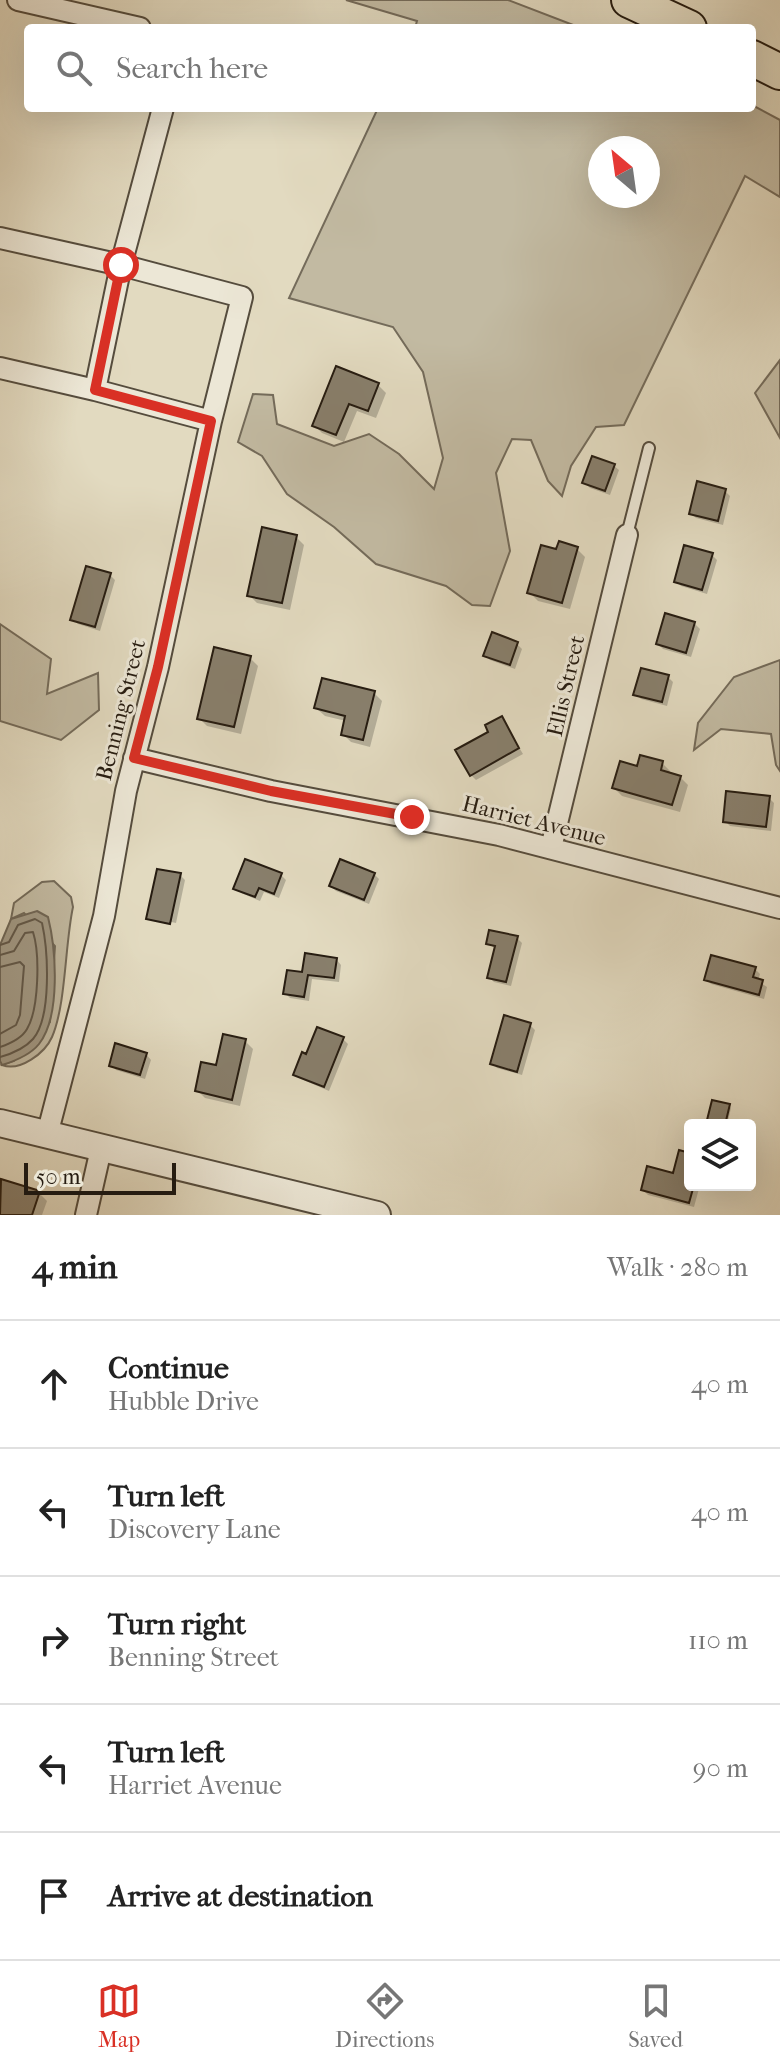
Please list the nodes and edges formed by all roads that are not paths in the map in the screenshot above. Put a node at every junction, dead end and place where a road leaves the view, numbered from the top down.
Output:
1 (18, 0) edge
2 (629, 0) edge
3 (123, 24) edge
4 (680, 24) edge
5 (756, 60) edge
6 (780, 72) edge
7 (162, 112) edge
8 (0, 238) edge
9 (121, 265) junction
10 (0, 368) edge
11 (95, 390) junction
12 (211, 421) junction
13 (649, 448) dead end
14 (627, 535) joint
15 (134, 758) junction
16 (551, 848) junction
17 (780, 908) edge
18 (0, 1123) edge
19 (47, 1135) junction
20 (101, 1149) junction
21 (86, 1215) edge
22 (377, 1215) edge

1 - 3 street
2 - 4 highway
5 - 6 highway
7 - 9 street
8 - 9 street
9 - 11 street
9 - 12 street, Benning Street
10 - 11 street
11 - 12 street
12 - 15 street, Benning Street
13 - 14 lane
14 - 16 street, Ellis Street
15 - 16 street, Harriet Avenue
15 - 19 street, Benning Street
16 - 17 street, Harriet Avenue
18 - 19 street
19 - 20 street
20 - 21 street
20 - 22 street

